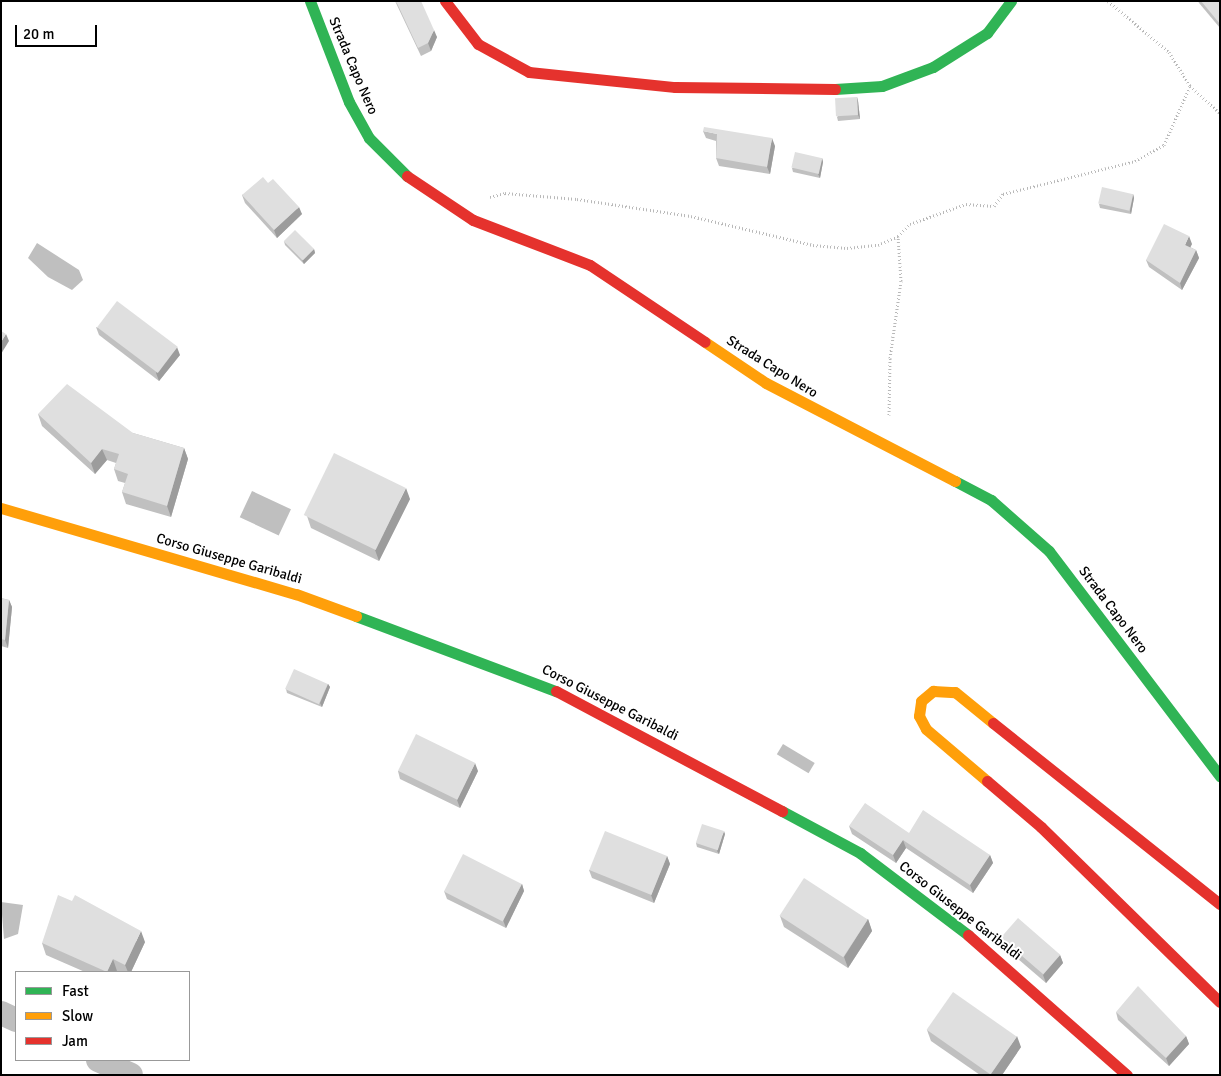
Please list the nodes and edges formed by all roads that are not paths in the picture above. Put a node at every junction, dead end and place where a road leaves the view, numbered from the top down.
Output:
1 (310, 1) edge
2 (445, 1) edge
3 (1011, 1) edge
4 (1, 508) edge
5 (1220, 776) edge
6 (1220, 904) edge
7 (1220, 1002) edge
8 (1, 1013) edge
9 (15, 1020) edge
10 (100, 1061) edge
11 (131, 1075) edge
12 (1127, 1075) edge

1 - 5 main road, Strada Capo Nero
2 - 3 main road
4 - 12 main road, Corso Giuseppe Garibaldi
6 - 7 main road
8 - 9 street
10 - 11 street

